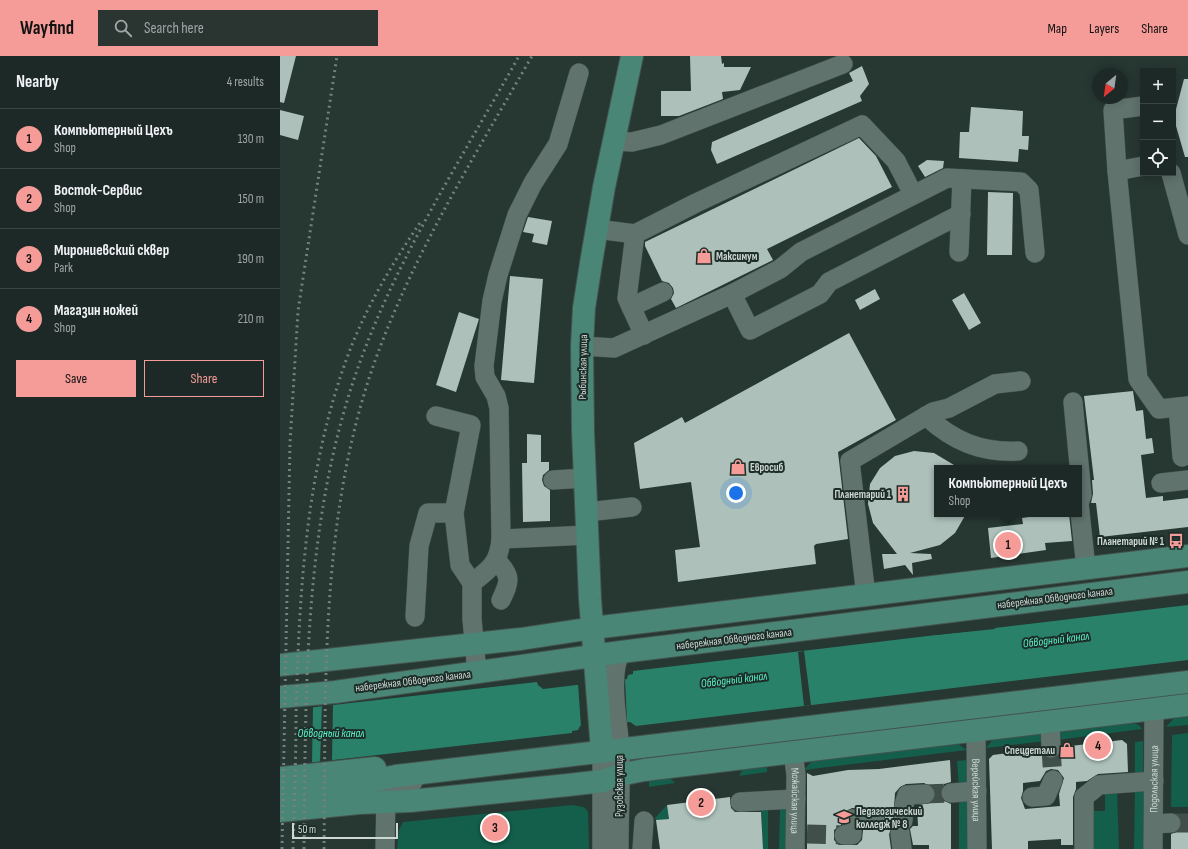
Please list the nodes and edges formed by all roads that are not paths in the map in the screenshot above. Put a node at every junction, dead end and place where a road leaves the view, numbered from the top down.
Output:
1 (632, 56) edge
2 (843, 64) dead end
3 (579, 73) dead end
4 (1140, 106) edge
5 (614, 141) junction
6 (1140, 167) edge
7 (1117, 171) junction
8 (1172, 176) edge
9 (962, 179) junction
10 (913, 194) junction
11 (961, 214) junction
12 (597, 229) junction
13 (635, 234) junction
14 (1188, 236) edge
15 (959, 252) dead end
16 (1035, 253) dead end
17 (663, 292) dead end
18 (732, 294) junction
19 (631, 307) junction
20 (644, 335) junction
21 (582, 346) junction
22 (1021, 381) dead end
23 (1072, 402) dead end
24 (1183, 406) edge
25 (436, 416) dead end
26 (926, 416) junction
27 (1018, 451) dead end
28 (1182, 457) dead end
29 (1079, 465) edge
30 (585, 478) junction
31 (553, 480) dead end
32 (1188, 480) edge
33 (1161, 483) dead end
34 (632, 507) dead end
35 (587, 512) junction
36 (454, 513) junction
37 (1081, 517) edge
38 (588, 535) junction
39 (501, 539) junction
40 (1188, 556) edge
41 (496, 560) junction
42 (1086, 568) junction
43 (1188, 582) edge
44 (472, 583) junction
45 (866, 596) junction
46 (501, 600) dead end
47 (415, 617) dead end
48 (593, 628) junction
49 (474, 643) junction
50 (621, 652) junction
51 (596, 656) junction
52 (280, 665) edge
53 (477, 673) junction
54 (606, 681) junction
55 (1188, 682) edge
56 (280, 697) edge
57 (1188, 705) edge
58 (1154, 709) junction
59 (1050, 721) junction
60 (976, 730) junction
61 (1051, 748) tunnel mouth
62 (611, 750) junction
63 (793, 752) junction
64 (464, 768) junction
65 (280, 778) edge
66 (611, 778) junction
67 (1053, 780) tunnel mouth
68 (1154, 781) junction
69 (977, 791) junction
70 (951, 792) tunnel mouth
71 (925, 794) tunnel mouth
72 (280, 795) edge
73 (1032, 797) dead end
74 (796, 799) junction
75 (385, 802) junction
76 (750, 803) dead end
77 (280, 811) edge
78 (875, 819) dead end
79 (644, 821) dead end
80 (902, 834) edge
81 (844, 835) dead end
82 (799, 839) edge
83 (384, 849) edge
84 (602, 849) edge
85 (619, 849) edge
86 (636, 849) edge
87 (642, 849) edge
88 (977, 849) edge
89 (1084, 849) edge
90 (1153, 849) edge

1 - 5 main road, Рыбинская улица
2 - 5 street
3 - 39 street
4 - 7 street
5 - 12 main road, Рыбинская улица
6 - 7 street
7 - 24 street
8 - 14 street
9 - 10 street
9 - 11 street
9 - 16 street
10 - 13 street
10 - 18 street
11 - 15 street
11 - 18 street
12 - 13 street
12 - 21 main road, Рыбинская улица
13 - 19 street
17 - 19 street
18 - 20 street
19 - 20 street
20 - 21 street
21 - 30 main road, Рыбинская улица
22 - 26 street
23 - 29 street
24 - 28 street
25 - 36 street
26 - 27 street
26 - 45 street
30 - 31 street
30 - 35 main road, Рыбинская улица
32 - 33 street
34 - 35 street
35 - 38 main road, Рыбинская улица
36 - 44 street
36 - 47 street
37 - 42 street
38 - 39 street
38 - 48 main road, Рыбинская улица
39 - 41 street
40 - 42 main road
41 - 44 street
41 - 46 street
42 - 45 main road
43 - 50 main road, набережная Обводного канала
44 - 49 street
45 - 48 main road
48 - 49 main road
48 - 51 main road, Рыбинская улица
49 - 52 main road
49 - 53 street
50 - 51 main road, набережная Обводного канала
50 - 54 street
51 - 53 main road, набережная Обводного канала
51 - 54 main road, Рыбинская улица
53 - 56 main road, набережная Обводного канала
54 - 62 main road, Рузовская улица
55 - 62 main road
57 - 58 main road
58 - 59 main road
58 - 68 street, Подольская улица
59 - 60 main road
59 - 61 street
60 - 63 main road
60 - 69 street, Верейская улица
62 - 64 main road
62 - 66 street, Рузовская улица
63 - 66 main road
63 - 74 street, Можайская улица
64 - 65 main road
64 - 72 main road
64 - 75 street
66 - 75 main road
66 - 84 street, Рузовская улица
66 - 85 street, Рузовская улица
67 - 73 street
68 - 89 street
68 - 90 street, Подольская улица
69 - 70 street
69 - 88 street, Верейская улица
71 - 80 street
74 - 76 street
74 - 82 street, Можайская улица
75 - 77 main road
75 - 83 street
78 - 81 street
79 - 87 street
85 - 86 street

